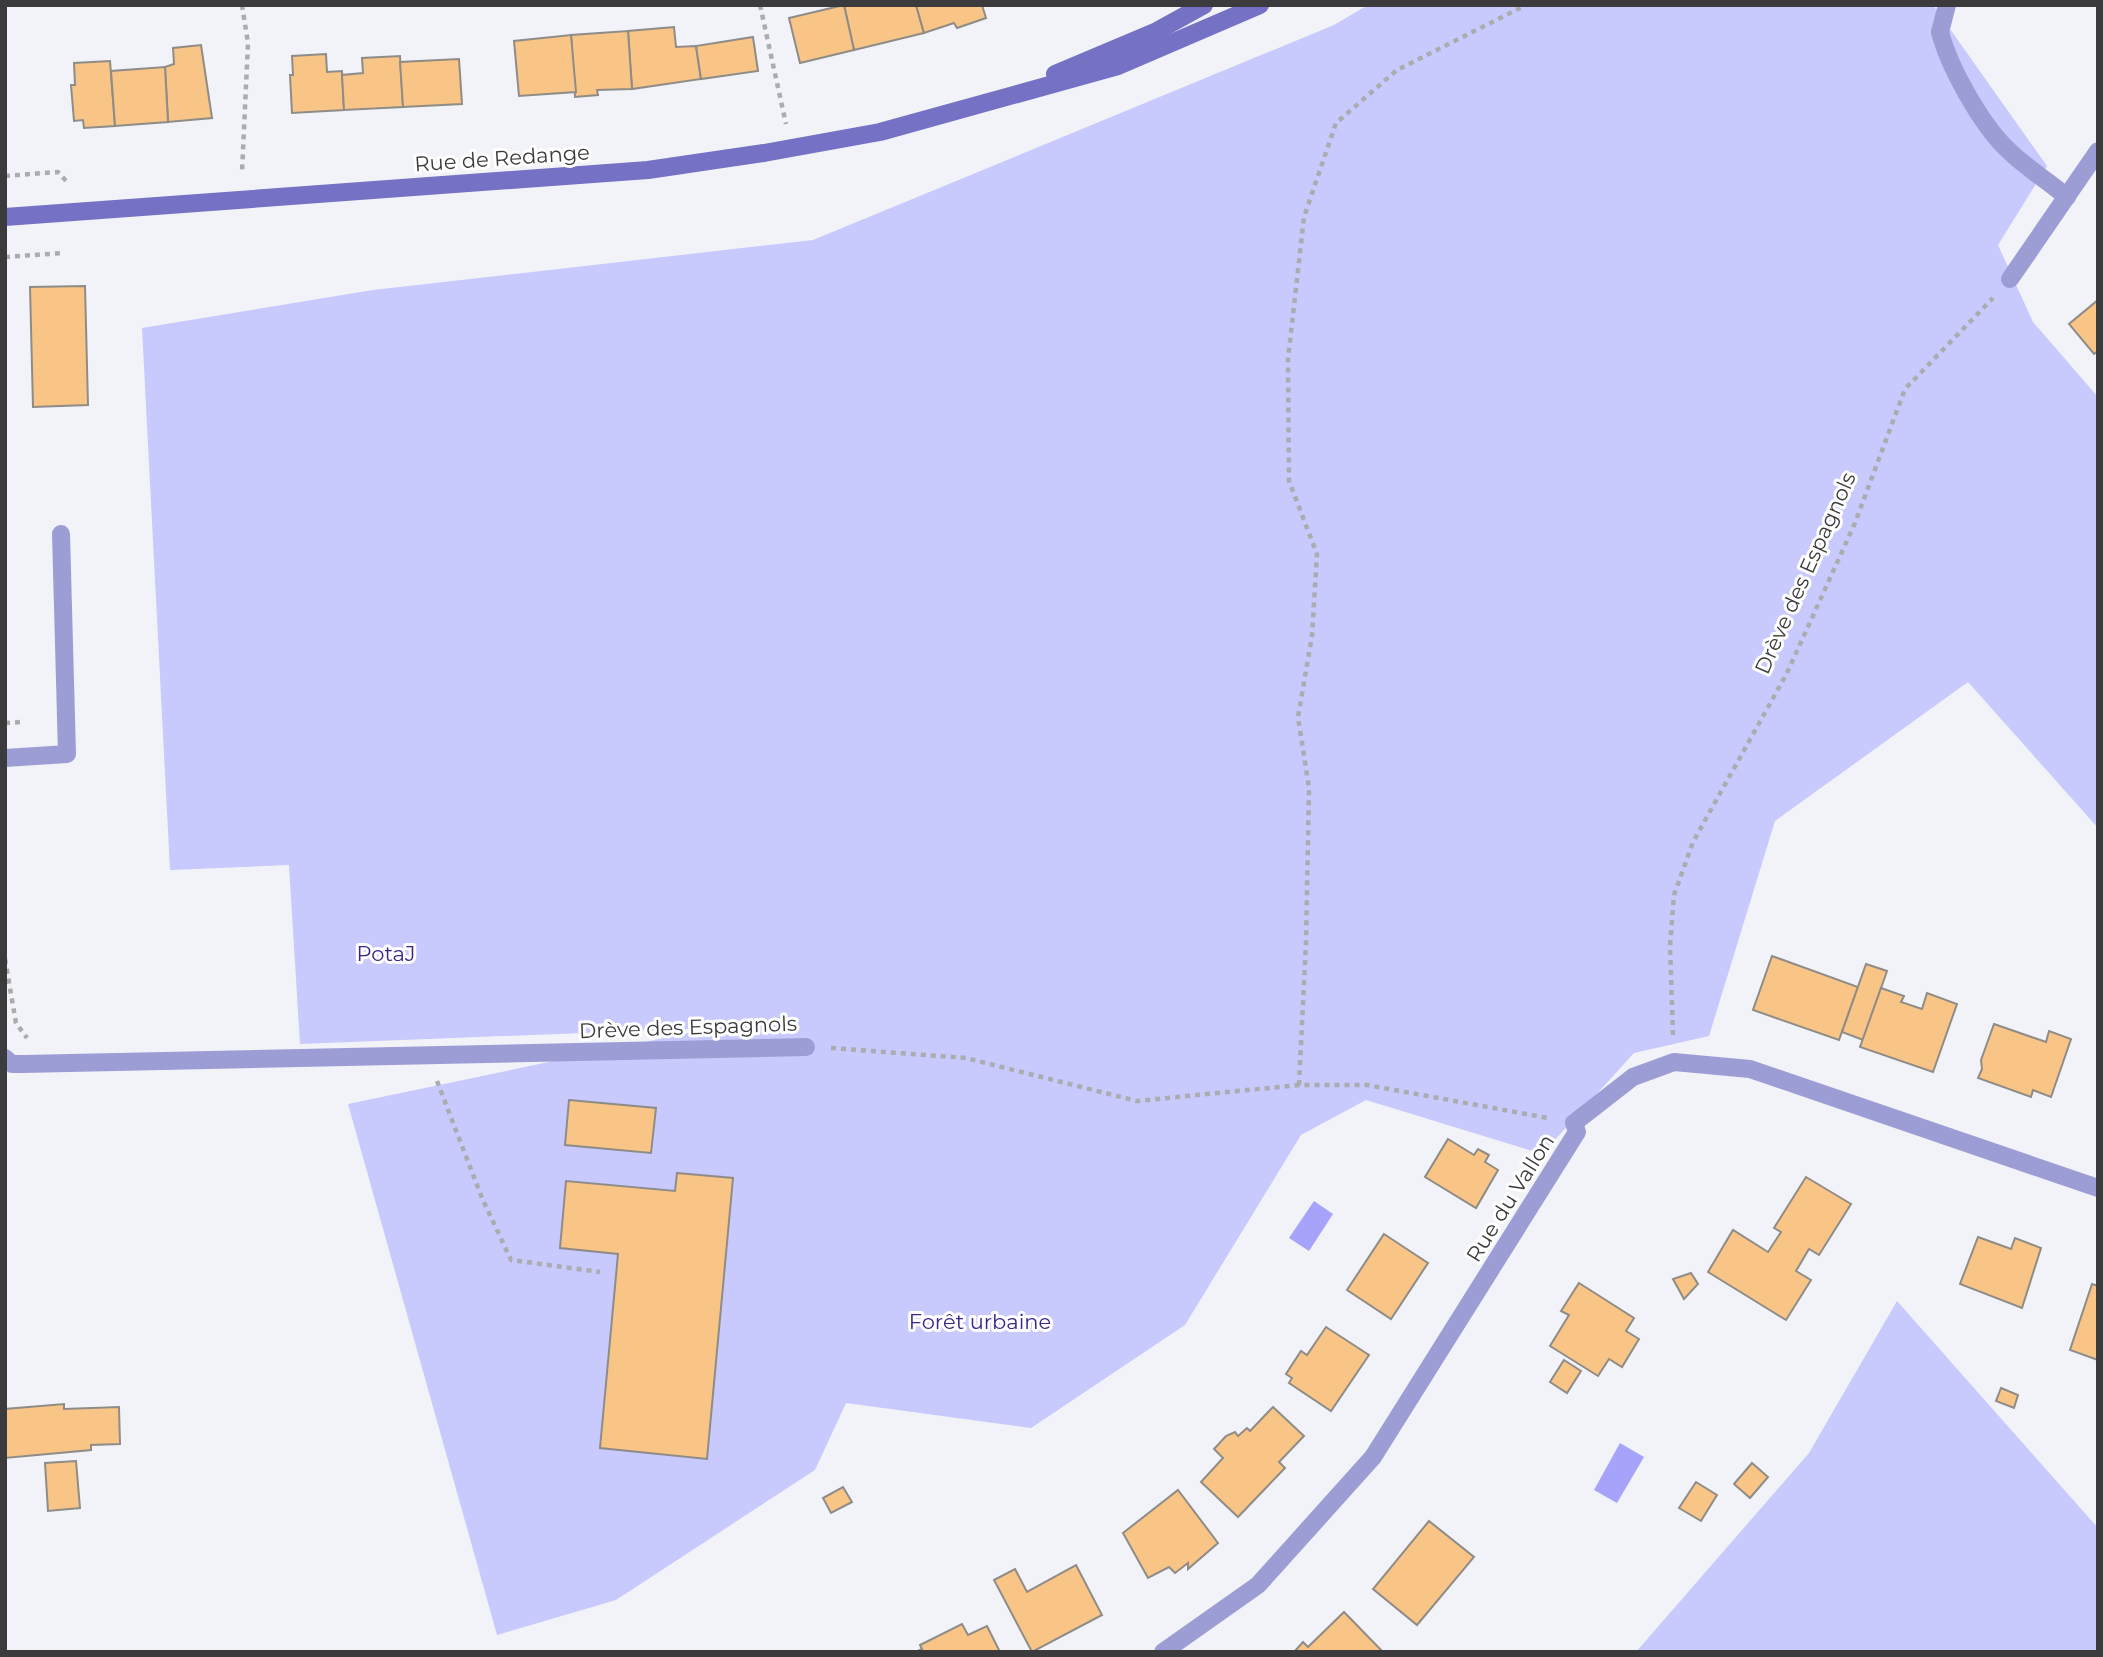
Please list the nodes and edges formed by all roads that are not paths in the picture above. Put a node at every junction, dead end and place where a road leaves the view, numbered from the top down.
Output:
1 (1204, 5) edge
2 (1259, 5) edge
3 (1949, 7) edge
4 (995, 100) junction
5 (2098, 151) edge
6 (2067, 197) junction
7 (5, 217) edge
8 (2011, 279) road end
9 (61, 534) dead end
10 (5, 758) edge
11 (806, 1046) road end
12 (5, 1058) edge
13 (2098, 1188) edge
14 (1163, 1652) edge

1 - 4 main road, Rue de Redange
2 - 4 main road, Rue de Redange
3 - 6 street
4 - 7 main road, Rue de Redange
5 - 6 street
6 - 8 street
9 - 10 street
11 - 12 street, Drève des Espagnols
13 - 14 street, Rue du Vallon

